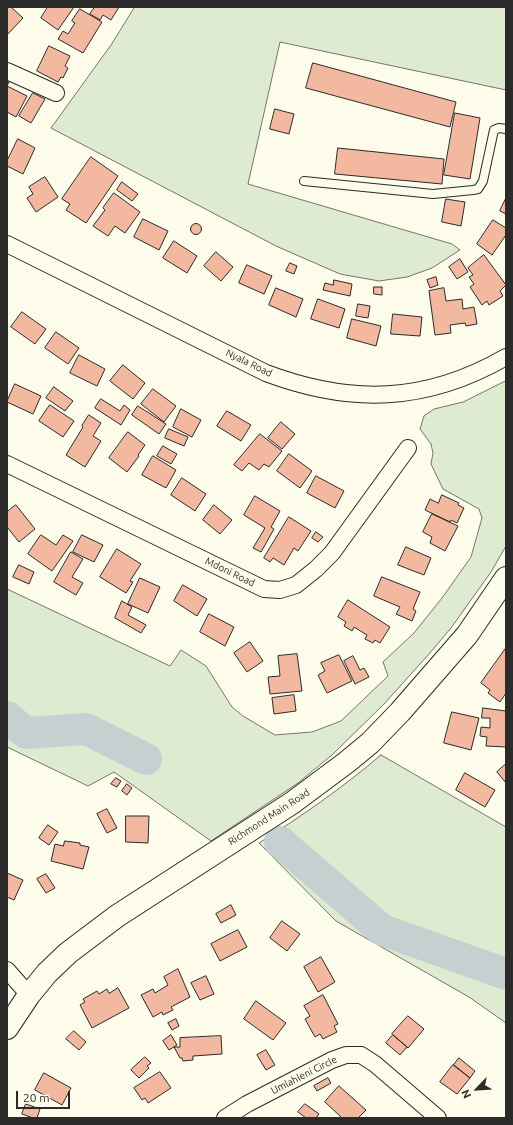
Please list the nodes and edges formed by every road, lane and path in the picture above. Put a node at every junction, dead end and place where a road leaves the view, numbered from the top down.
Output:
1 (7, 71) edge
2 (56, 93) dead end
3 (506, 129) edge
4 (304, 181) dead end
5 (7, 244) edge
6 (506, 357) edge
7 (408, 448) dead end
8 (7, 464) edge
9 (506, 578) edge
10 (7, 970) edge
11 (28, 995) junction
12 (7, 1028) edge
13 (225, 1118) edge
14 (438, 1118) edge

1 - 2 street
3 - 4 lane
5 - 6 street, Nyala Road
7 - 8 street, Mdoni Road
9 - 11 main road, Richmond Main Road
10 - 11 street
11 - 12 main road, Richmond Main Road
13 - 14 street, Umlahleni Circle

